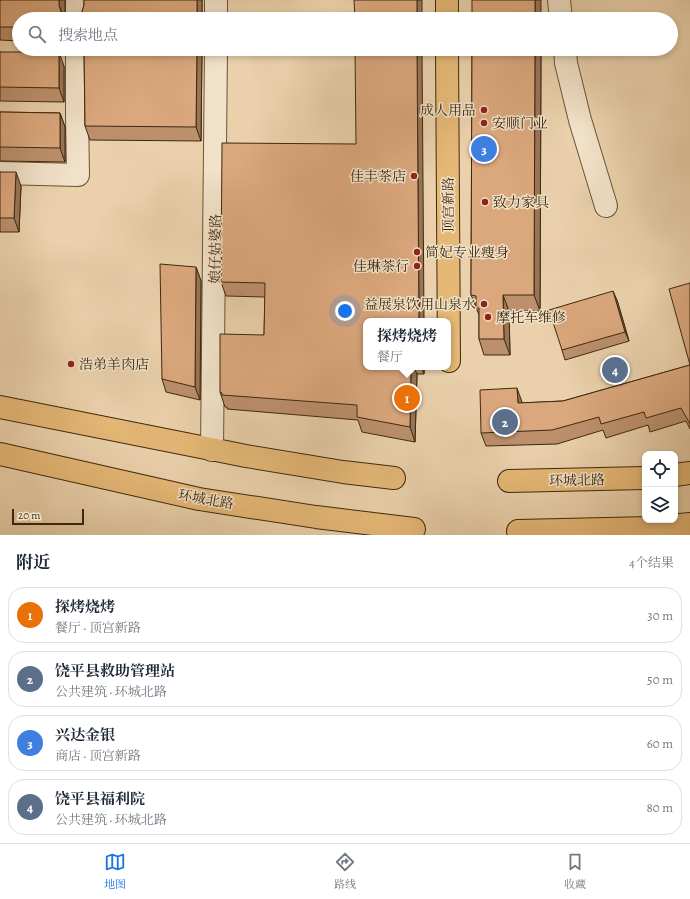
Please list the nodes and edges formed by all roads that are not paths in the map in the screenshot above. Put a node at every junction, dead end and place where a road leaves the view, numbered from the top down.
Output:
1 (77, 0) edge
2 (216, 0) edge
3 (447, 0) edge
4 (559, 0) edge
5 (77, 12) edge
6 (216, 12) edge
7 (447, 12) edge
8 (560, 12) edge
9 (77, 56) edge
10 (216, 56) edge
11 (447, 56) edge
12 (566, 56) edge
13 (54, 114) edge
14 (77, 115) junction
15 (0, 173) edge
16 (606, 206) dead end
17 (449, 318) edge
18 (0, 407) edge
19 (212, 450) junction
20 (0, 454) edge
21 (690, 473) edge
22 (678, 475) edge
23 (394, 478) dead end
24 (642, 478) edge
25 (509, 481) dead end
26 (690, 524) edge
27 (414, 529) dead end
28 (518, 531) dead end

1 - 5 street
2 - 6 street
3 - 7 main road
4 - 8 street
9 - 14 street
10 - 19 street, 娘仔姑婆路
11 - 17 main road, 顶宫新路
12 - 16 street
13 - 14 street
14 - 15 street
18 - 19 main road
19 - 23 main road
20 - 27 main road, 环城北路
21 - 22 main road
24 - 25 main road, 环城北路
26 - 28 main road

